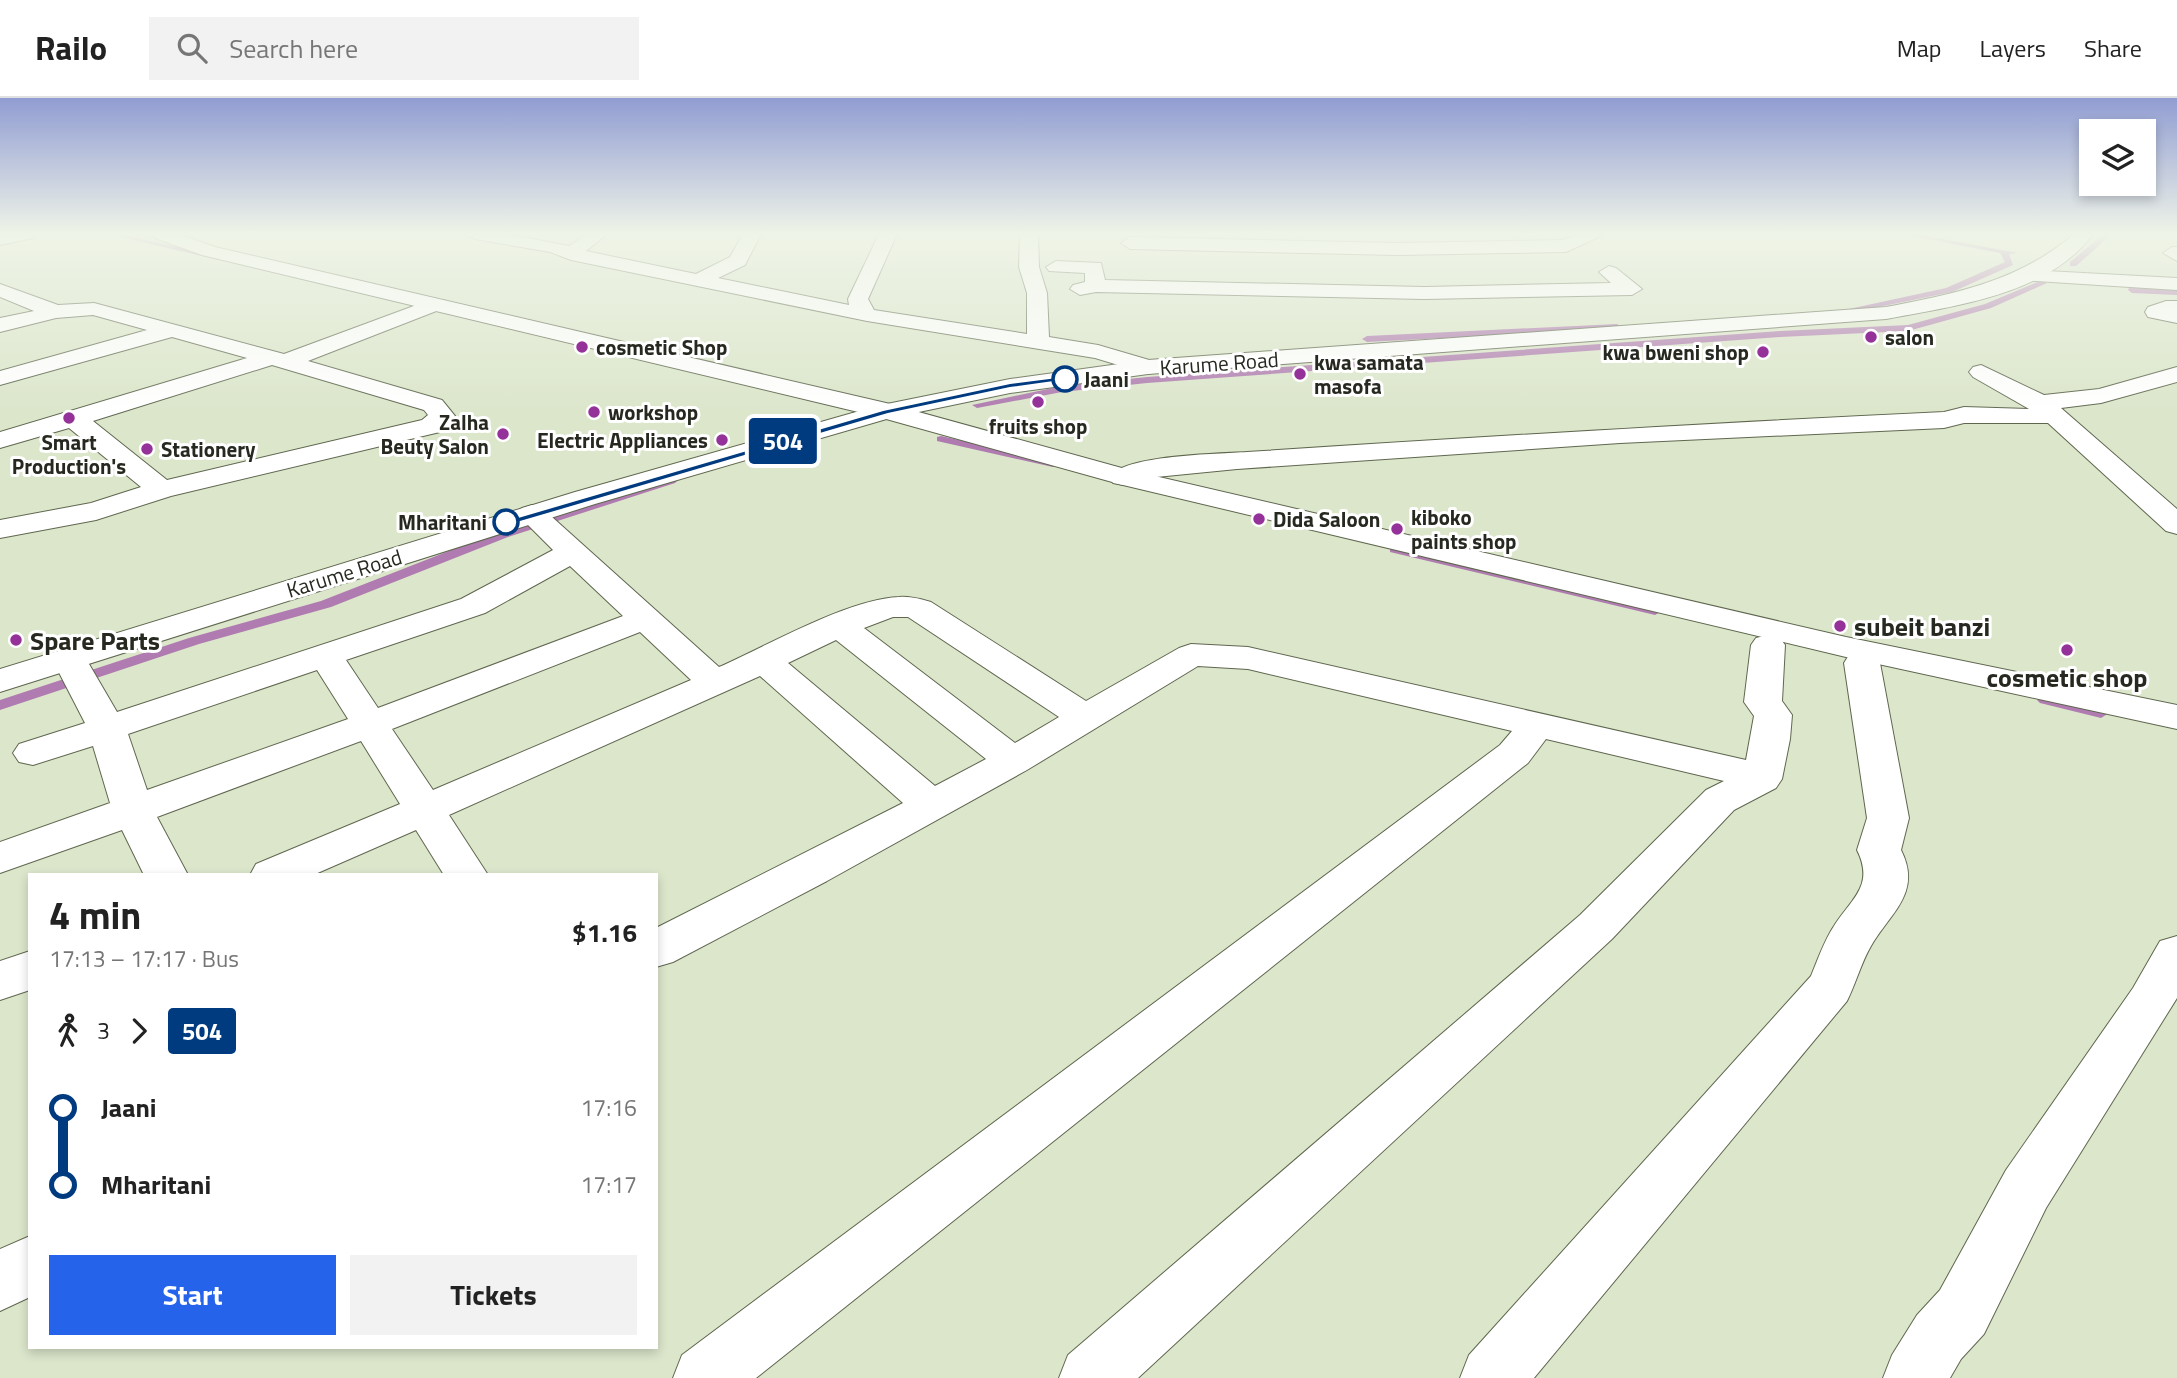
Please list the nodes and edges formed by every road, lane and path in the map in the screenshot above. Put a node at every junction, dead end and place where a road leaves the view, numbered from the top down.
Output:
1 (12, 294) edge
2 (393, 294) edge
3 (766, 294) edge
4 (860, 294) edge
5 (1037, 294) edge
6 (1976, 294) edge
7 (437, 304) junction
8 (2177, 307) edge
9 (56, 312) junction
10 (867, 314) junction
11 (2177, 317) edge
12 (0, 325) edge
13 (172, 331) junction
14 (1038, 341) junction
15 (275, 361) junction
16 (1148, 368) junction
17 (1981, 372) dead end
18 (2177, 374) edge
19 (0, 378) edge
20 (2040, 402) junction
21 (886, 411) junction
22 (74, 419) junction
23 (0, 440) edge
24 (1123, 477) junction
25 (162, 490) junction
26 (532, 514) junction
27 (2177, 525) edge
28 (0, 530) edge
29 (571, 554) junction
30 (647, 618) junction
31 (840, 626) junction
32 (1768, 645) dead end
33 (326, 656) junction
34 (763, 660) junction
35 (1862, 663) dead end
36 (79, 675) junction
37 (0, 681) edge
38 (714, 682) junction
39 (1084, 718) junction
40 (2175, 719) edge
41 (369, 725) junction
42 (1537, 725) junction
43 (107, 729) junction
44 (33, 754) dead end
45 (1013, 761) junction
46 (1762, 777) junction
47 (930, 805) junction
48 (133, 810) junction
49 (423, 811) junction
50 (0, 858) edge
51 (165, 873) edge
52 (277, 873) edge
53 (465, 873) edge
54 (658, 948) edge
55 (2177, 954) edge
56 (28, 971) edge
57 (0, 981) edge
58 (28, 1266) edge
59 (0, 1281) edge
60 (705, 1378) edge
61 (1091, 1378) edge
62 (1492, 1378) edge
63 (1915, 1378) edge

1 - 9 street
2 - 7 street
3 - 10 street
4 - 10 street
5 - 14 street
6 - 16 street, Karume Road
7 - 15 street
7 - 21 street
8 - 11 street
9 - 12 street
9 - 13 street
10 - 14 street
13 - 15 street
13 - 19 street
14 - 16 street
15 - 22 street
15 - 25 street
16 - 21 street, Karume Road
17 - 20 street
18 - 20 street
20 - 24 street
20 - 27 street
21 - 24 street
21 - 26 street, Karume Road
22 - 23 street
22 - 25 street
24 - 40 street
25 - 28 street
26 - 29 street
26 - 36 street, Karume Road
29 - 30 street
29 - 33 street
30 - 38 street
30 - 41 street
31 - 34 street
31 - 39 street
31 - 45 street
32 - 46 street
33 - 41 street
33 - 43 street
34 - 38 street
34 - 47 street
35 - 62 street
36 - 37 street, Karume Road
36 - 43 street
38 - 49 street
39 - 42 street
39 - 45 street
41 - 48 street
41 - 49 street
42 - 46 street
42 - 60 street
43 - 44 street
43 - 48 street
45 - 47 street
46 - 61 street
47 - 54 street
48 - 50 street
48 - 51 street
49 - 52 street
49 - 53 street
55 - 63 street
56 - 57 street
58 - 59 street

